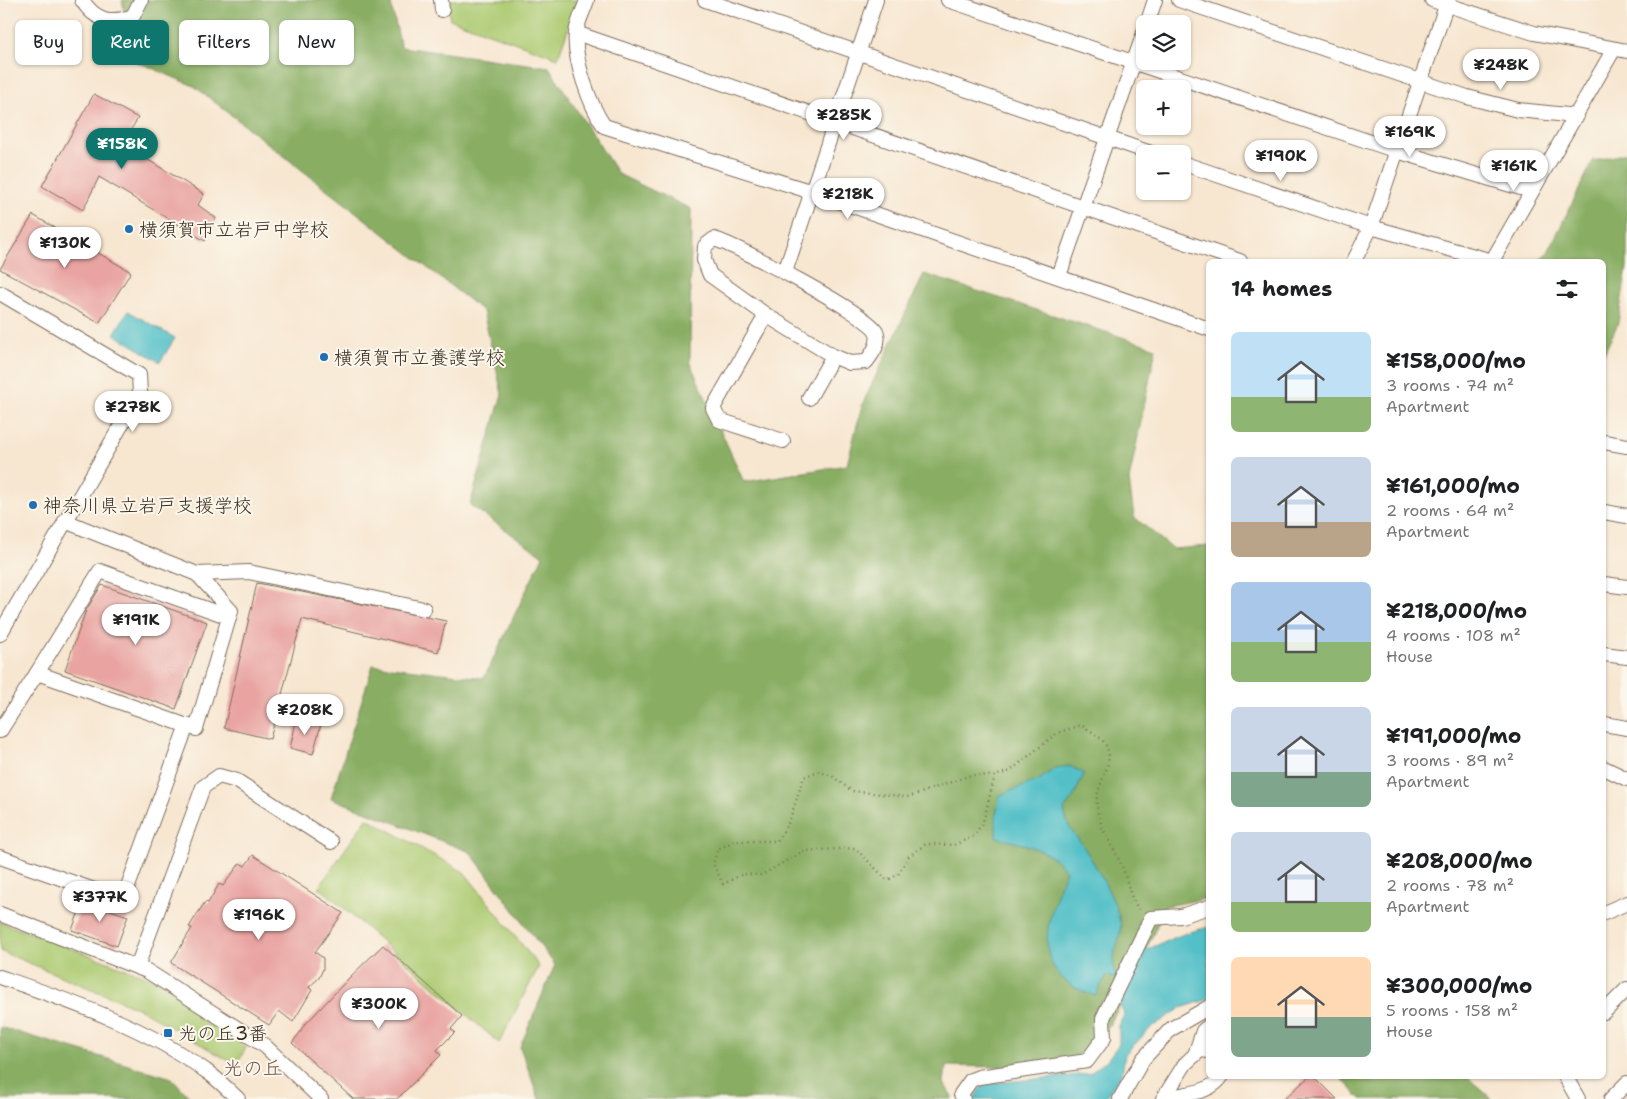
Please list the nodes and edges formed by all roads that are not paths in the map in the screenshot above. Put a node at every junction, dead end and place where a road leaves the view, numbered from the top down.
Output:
1 (82, 0) edge
2 (142, 0) edge
3 (587, 0) edge
4 (705, 0) edge
5 (876, 0) edge
6 (948, 0) edge
7 (1155, 0) edge
8 (1179, 0) edge
9 (1432, 0) edge
10 (1447, 2) edge
11 (1150, 15) edge
12 (576, 33) junction
13 (1621, 50) edge
14 (859, 52) junction
15 (1136, 57) edge
16 (1134, 63) junction
17 (1422, 80) junction
18 (1577, 116) junction
19 (836, 122) junction
20 (1107, 138) junction
21 (1136, 148) edge
22 (1397, 151) junction
23 (1191, 166) edge
24 (1532, 191) junction
25 (812, 192) junction
26 (1083, 207) junction
27 (1371, 227) junction
28 (1234, 259) edge
29 (1355, 259) edge
30 (1485, 259) edge
31 (1493, 259) edge
32 (785, 272) junction
33 (1059, 276) junction
34 (0, 293) edge
35 (766, 315) junction
36 (1206, 328) edge
37 (832, 356) junction
38 (809, 398) dead end
39 (783, 442) dead end
40 (1606, 442) edge
41 (1627, 446) edge
42 (1606, 512) edge
43 (1627, 516) edge
44 (66, 521) junction
45 (197, 574) junction
46 (1606, 584) edge
47 (1627, 587) edge
48 (424, 609) dead end
49 (230, 617) junction
50 (0, 634) edge
51 (1606, 654) edge
52 (1627, 657) edge
53 (37, 673) junction
54 (1606, 724) edge
55 (187, 725) junction
56 (1627, 728) edge
57 (0, 731) edge
58 (1606, 769) edge
59 (1627, 779) edge
60 (332, 842) dead end
61 (0, 857) edge
62 (1627, 903) edge
63 (1206, 908) edge
64 (1606, 912) edge
65 (0, 914) edge
66 (137, 967) junction
67 (0, 977) edge
68 (1627, 988) edge
69 (1206, 1009) edge
70 (1606, 1010) edge
71 (1206, 1028) edge
72 (1206, 1051) edge
73 (1195, 1055) junction
74 (1219, 1079) edge
75 (1567, 1079) edge
76 (1627, 1083) edge
77 (238, 1099) edge
78 (321, 1099) edge
79 (963, 1099) edge
80 (1120, 1099) edge
81 (1578, 1099) edge
82 (1611, 1099) edge

1 - 2 street
3 - 12 street
4 - 14 street
5 - 14 street
6 - 16 street
7 - 11 street
8 - 17 street
9 - 10 street
10 - 13 street
10 - 17 street
12 - 19 street
12 - 25 street
13 - 18 street
14 - 19 street
14 - 20 street
15 - 16 street
16 - 20 street
16 - 22 street
17 - 18 street
17 - 22 street
18 - 24 street
19 - 25 street
19 - 26 street
20 - 21 street
20 - 26 street
22 - 24 street
22 - 27 street
23 - 27 street
24 - 31 street
25 - 32 street
25 - 33 street
26 - 28 street
26 - 33 street
27 - 29 street
27 - 30 street
32 - 35 street
32 - 37 street
33 - 36 street
34 - 44 street
35 - 37 street
35 - 39 street
37 - 38 street
40 - 41 street
42 - 43 street
44 - 45 street
44 - 50 street
45 - 48 street
45 - 49 street
46 - 47 street
49 - 53 street
49 - 55 street
51 - 52 street
53 - 55 street
53 - 57 street
54 - 56 street
55 - 61 street
58 - 59 street
60 - 66 street
62 - 64 street
63 - 79 street
65 - 66 street
66 - 78 street
67 - 77 street
68 - 70 street
69 - 80 street
71 - 73 street
72 - 73 street
73 - 74 street
75 - 81 street
76 - 82 street

